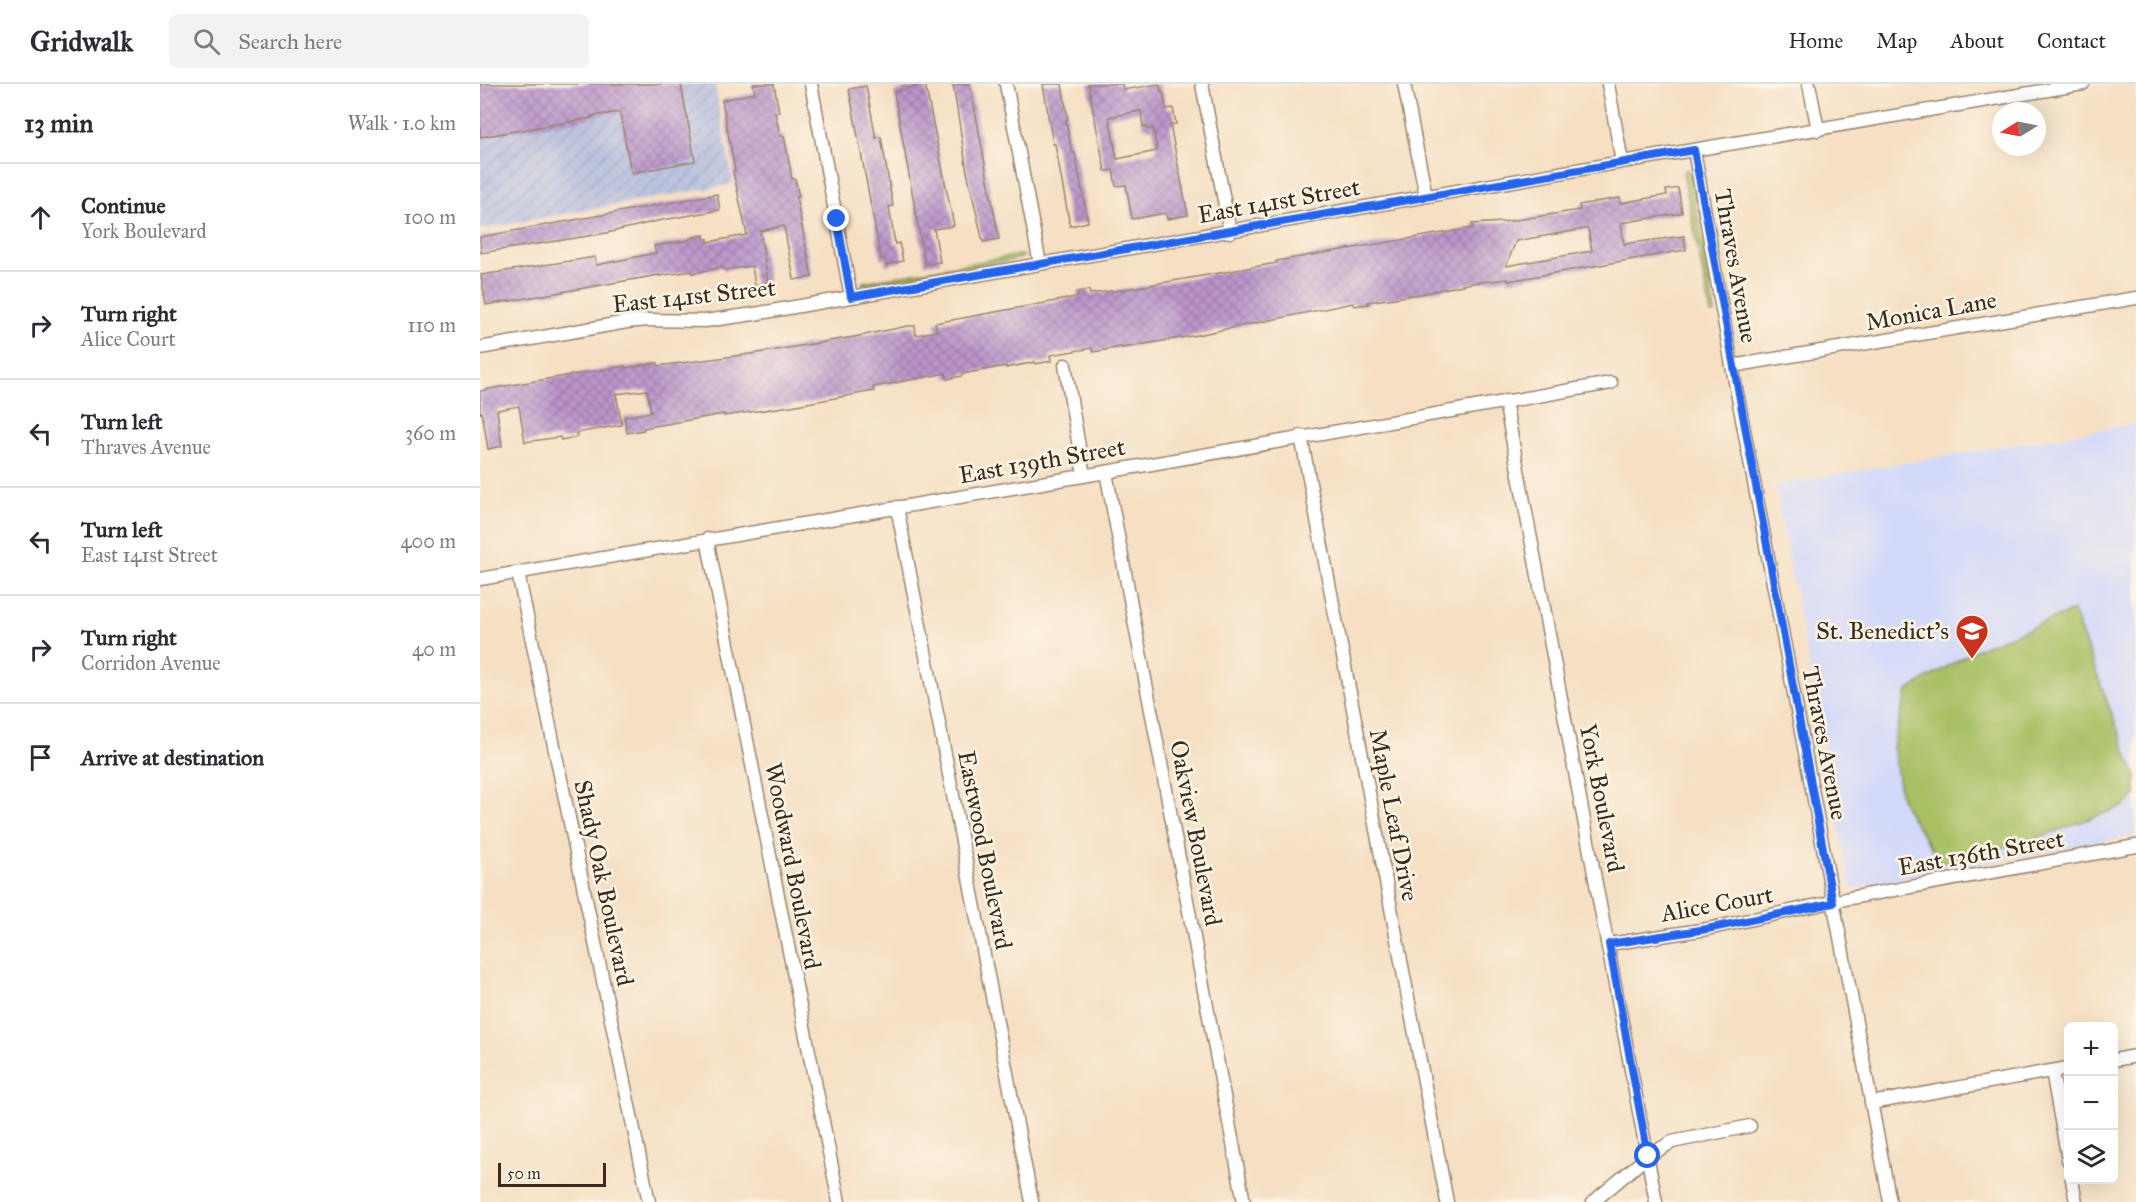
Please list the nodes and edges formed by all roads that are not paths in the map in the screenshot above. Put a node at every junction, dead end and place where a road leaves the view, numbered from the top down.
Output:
1 (811, 84) edge
2 (1006, 84) edge
3 (1202, 84) edge
4 (1404, 84) edge
5 (1608, 84) edge
6 (1809, 84) edge
7 (2083, 84) edge
8 (2017, 90) edge
9 (1818, 130) junction
10 (1694, 150) junction
11 (1622, 162) junction
12 (1426, 196) junction
13 (1230, 232) junction
14 (1040, 264) junction
15 (851, 297) junction
16 (2136, 298) edge
17 (480, 348) edge
18 (1065, 365) dead end
19 (1732, 366) junction
20 (1611, 383) dead end
21 (1505, 401) junction
22 (1301, 436) junction
23 (1106, 472) junction
24 (1084, 476) junction
25 (897, 507) junction
26 (707, 539) junction
27 (518, 573) junction
28 (480, 579) edge
29 (2136, 846) edge
30 (1833, 903) junction
31 (1609, 944) junction
32 (2136, 1056) edge
33 (2118, 1059) edge
34 (2064, 1069) edge
35 (2052, 1071) junction
36 (1871, 1103) junction
37 (1750, 1126) dead end
38 (2064, 1138) edge
39 (1648, 1156) junction
40 (2073, 1184) edge
41 (649, 1202) edge
42 (838, 1202) edge
43 (1032, 1202) edge
44 (1244, 1202) edge
45 (1447, 1202) edge
46 (1593, 1202) edge
47 (1656, 1202) edge
48 (1890, 1202) edge
49 (2076, 1202) edge

1 - 15 street
2 - 14 street
3 - 13 street
4 - 12 street
5 - 11 street
6 - 9 street
7 - 8 street, East 141st Street
8 - 9 street, East 141st Street
9 - 10 street, East 141st Street
10 - 11 street, East 141st Street
10 - 19 street, Thraves Avenue
11 - 12 street, East 141st Street
12 - 13 street, East 141st Street
13 - 14 street, East 141st Street
14 - 15 street, East 141st Street
15 - 17 street, East 141st Street
16 - 19 street, Monica Lane
18 - 24 street
19 - 30 street, Thraves Avenue
20 - 21 street, East 139th Street
21 - 22 street, East 139th Street
21 - 31 street, York Boulevard
22 - 23 street, East 139th Street
22 - 45 street, Maple Leaf Drive
23 - 24 street, East 139th Street
23 - 44 street, Oakview Boulevard
24 - 25 street, East 139th Street
25 - 26 street, East 139th Street
25 - 43 street, Eastwood Boulevard
26 - 27 street, East 139th Street
26 - 42 street, Woodward Boulevard
27 - 28 street, East 139th Street
27 - 41 street, Shady Oak Boulevard
29 - 30 street, East 136th Street
30 - 31 street, Alice Court
30 - 36 street, Thraves Avenue
31 - 39 street, York Boulevard
32 - 33 street
34 - 35 street
35 - 36 street
35 - 38 street
36 - 48 street, Thraves Avenue
37 - 39 street
39 - 46 street
39 - 47 street, York Boulevard
40 - 49 street

